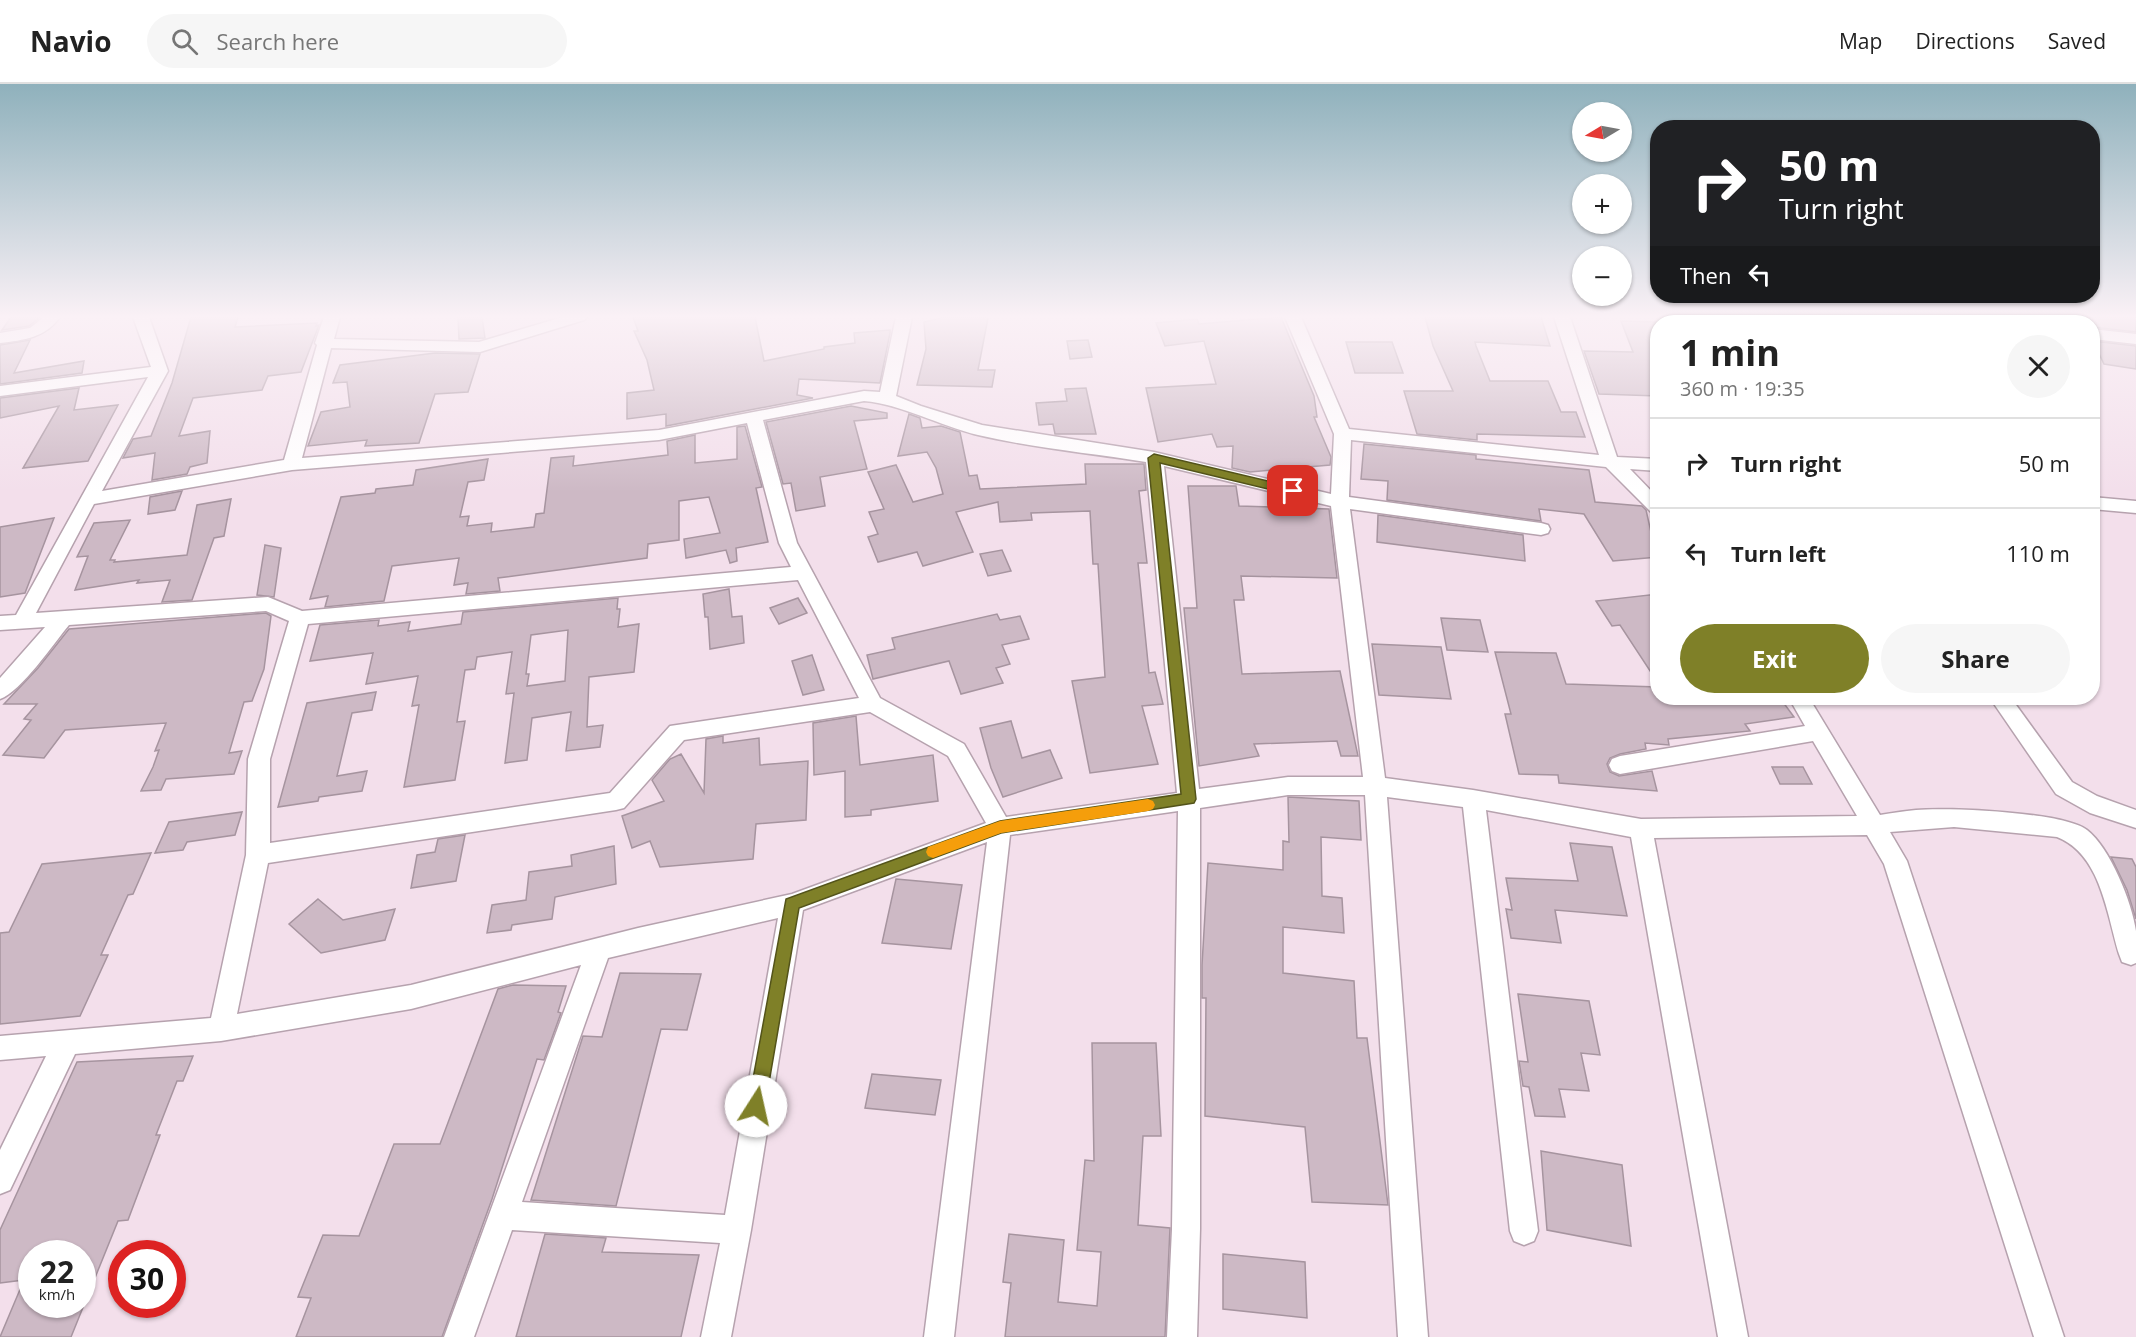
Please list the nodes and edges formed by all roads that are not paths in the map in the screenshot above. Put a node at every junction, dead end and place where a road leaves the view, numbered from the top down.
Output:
1 (124, 375) edge
2 (157, 375) edge
3 (315, 375) edge
4 (891, 375) edge
5 (1318, 375) edge
6 (1581, 375) edge
7 (0, 391) edge
8 (886, 398) junction
9 (754, 418) junction
10 (1343, 434) junction
11 (1154, 458) junction
12 (1610, 462) junction
13 (292, 464) junction
14 (1650, 464) edge
15 (88, 499) junction
16 (1650, 501) edge
17 (1340, 502) junction
18 (2100, 504) edge
19 (2136, 507) edge
20 (1541, 529) dead end
21 (802, 573) junction
22 (64, 618) junction
23 (300, 618) junction
24 (22, 621) junction
25 (0, 623) edge
26 (0, 691) edge
27 (873, 704) junction
28 (1803, 705) edge
29 (2005, 705) edge
30 (1819, 732) junction
31 (1620, 765) dead end
32 (1375, 786) junction
33 (1189, 799) junction
34 (1473, 799) junction
35 (2136, 819) edge
36 (1873, 825) junction
37 (1000, 827) junction
38 (1641, 829) junction
39 (258, 855) junction
40 (792, 904) junction
41 (599, 949) junction
42 (2131, 954) dead end
43 (221, 1029) junction
44 (66, 1044) junction
45 (0, 1048) edge
46 (0, 1180) edge
47 (504, 1215) junction
48 (737, 1230) junction
49 (1524, 1232) dead end
50 (459, 1337) edge
51 (716, 1337) edge
52 (939, 1337) edge
53 (1182, 1337) edge
54 (1413, 1337) edge
55 (1733, 1337) edge
56 (2049, 1337) edge

1 - 7 street
2 - 15 street
3 - 13 street
4 - 8 street
5 - 10 street
6 - 12 street
8 - 9 street
8 - 11 street
9 - 13 street
9 - 21 street
10 - 12 street
10 - 17 street
11 - 17 street
11 - 33 street
12 - 14 street
12 - 16 street
13 - 15 street
15 - 24 street
17 - 20 street
17 - 32 street
18 - 19 street
21 - 23 street
21 - 27 street
22 - 23 street
22 - 24 street
22 - 26 street
23 - 39 street
24 - 25 street
27 - 37 street
27 - 39 street
28 - 30 street
29 - 35 street
30 - 31 street
30 - 36 street
32 - 33 street
32 - 34 street
32 - 54 street
33 - 37 street
33 - 53 street
34 - 38 street
34 - 49 street
36 - 38 street
36 - 42 street
36 - 56 street
37 - 40 street
37 - 52 street
38 - 55 street
39 - 43 street
40 - 41 street
40 - 48 street
41 - 43 street
41 - 47 street
43 - 44 street
44 - 45 street
44 - 46 street
47 - 48 street
47 - 50 street
48 - 51 street

